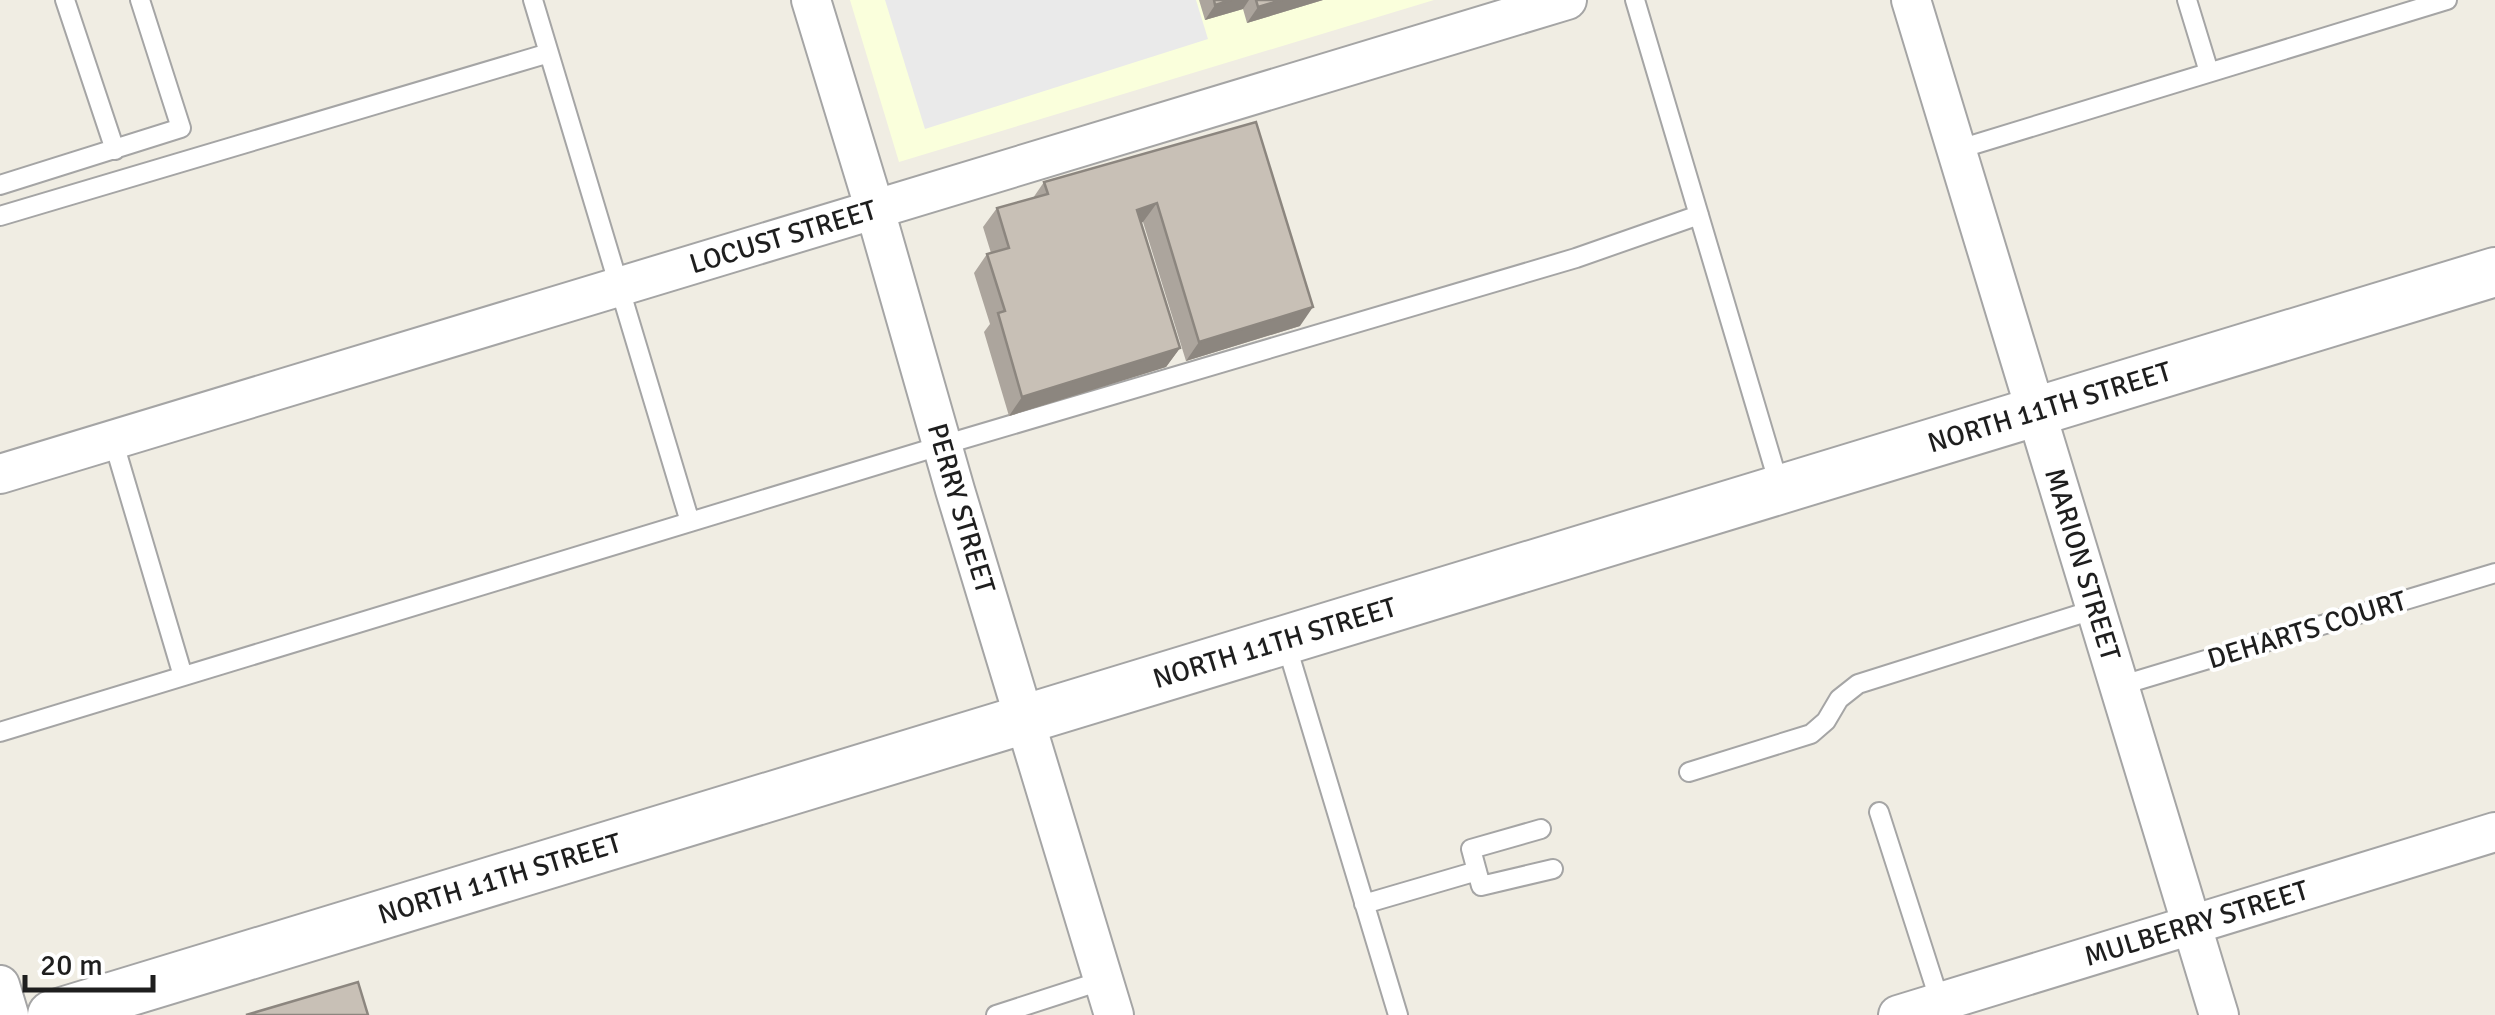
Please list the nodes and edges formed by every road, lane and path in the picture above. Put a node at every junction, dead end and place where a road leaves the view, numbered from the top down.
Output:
1 (66, 0) edge
2 (140, 0) edge
3 (533, 0) edge
4 (811, 0) edge
5 (1566, 0) edge
6 (1634, 0) edge
7 (1911, 0) edge
8 (2187, 0) edge
9 (2447, 0) edge
10 (549, 53) junction
11 (2209, 72) junction
12 (115, 150) junction
13 (1956, 150) junction
14 (0, 186) edge
15 (874, 210) junction
16 (1699, 215) junction
17 (0, 216) edge
18 (2495, 272) edge
19 (619, 288) junction
20 (2036, 413) junction
21 (113, 440) junction
22 (943, 445) junction
23 (0, 474) edge
24 (1781, 490) junction
25 (690, 522) junction
26 (2495, 573) edge
27 (2096, 610) junction
28 (1285, 640) junction
29 (183, 676) junction
30 (2119, 686) junction
31 (1024, 718) junction
32 (0, 732) edge
33 (1689, 772) dead end
34 (1880, 812) dead end
35 (1541, 829) dead end
36 (2495, 832) edge
37 (1553, 869) dead end
38 (1476, 871) junction
39 (1364, 904) junction
40 (2192, 927) junction
41 (0, 984) edge
42 (1109, 998) edge
43 (1940, 1002) junction
44 (9, 1015) edge
45 (52, 1015) edge
46 (996, 1015) edge
47 (1398, 1015) edge
48 (1898, 1015) edge
49 (2219, 1015) edge

1 - 12 lane
2 - 12 lane
3 - 10 lane
4 - 15 street, PERRY STREET
5 - 15 street, LOCUST STREET
6 - 16 lane
7 - 13 street, MARION STREET
8 - 11 lane
9 - 11 lane
10 - 17 lane
10 - 19 lane
11 - 13 lane
12 - 14 lane
13 - 20 street, MARION STREET
15 - 19 street, LOCUST STREET
15 - 22 street, PERRY STREET
16 - 22 lane
16 - 24 lane
18 - 20 street, NORTH 11TH STREET
19 - 21 street, LOCUST STREET
19 - 25 lane
20 - 24 street, NORTH 11TH STREET
20 - 27 street, MARION STREET
21 - 23 street, LOCUST STREET
21 - 29 lane
22 - 25 lane
22 - 31 street, PERRY STREET
24 - 28 street, NORTH 11TH STREET
25 - 29 lane
26 - 30 lane, DEHARTS COURT
27 - 30 street, MARION STREET
27 - 33 lane
28 - 31 street, NORTH 11TH STREET
28 - 39 lane
29 - 32 lane
30 - 40 street, MARION STREET
31 - 42 street, PERRY STREET
31 - 45 street, NORTH 11TH STREET
34 - 43 lane
35 - 38 lane
36 - 40 street, MULBERRY STREET
37 - 38 lane
38 - 39 lane
39 - 47 lane
40 - 43 street, MULBERRY STREET
40 - 49 street, MARION STREET
41 - 44 street
42 - 46 lane
43 - 48 street, MULBERRY STREET

